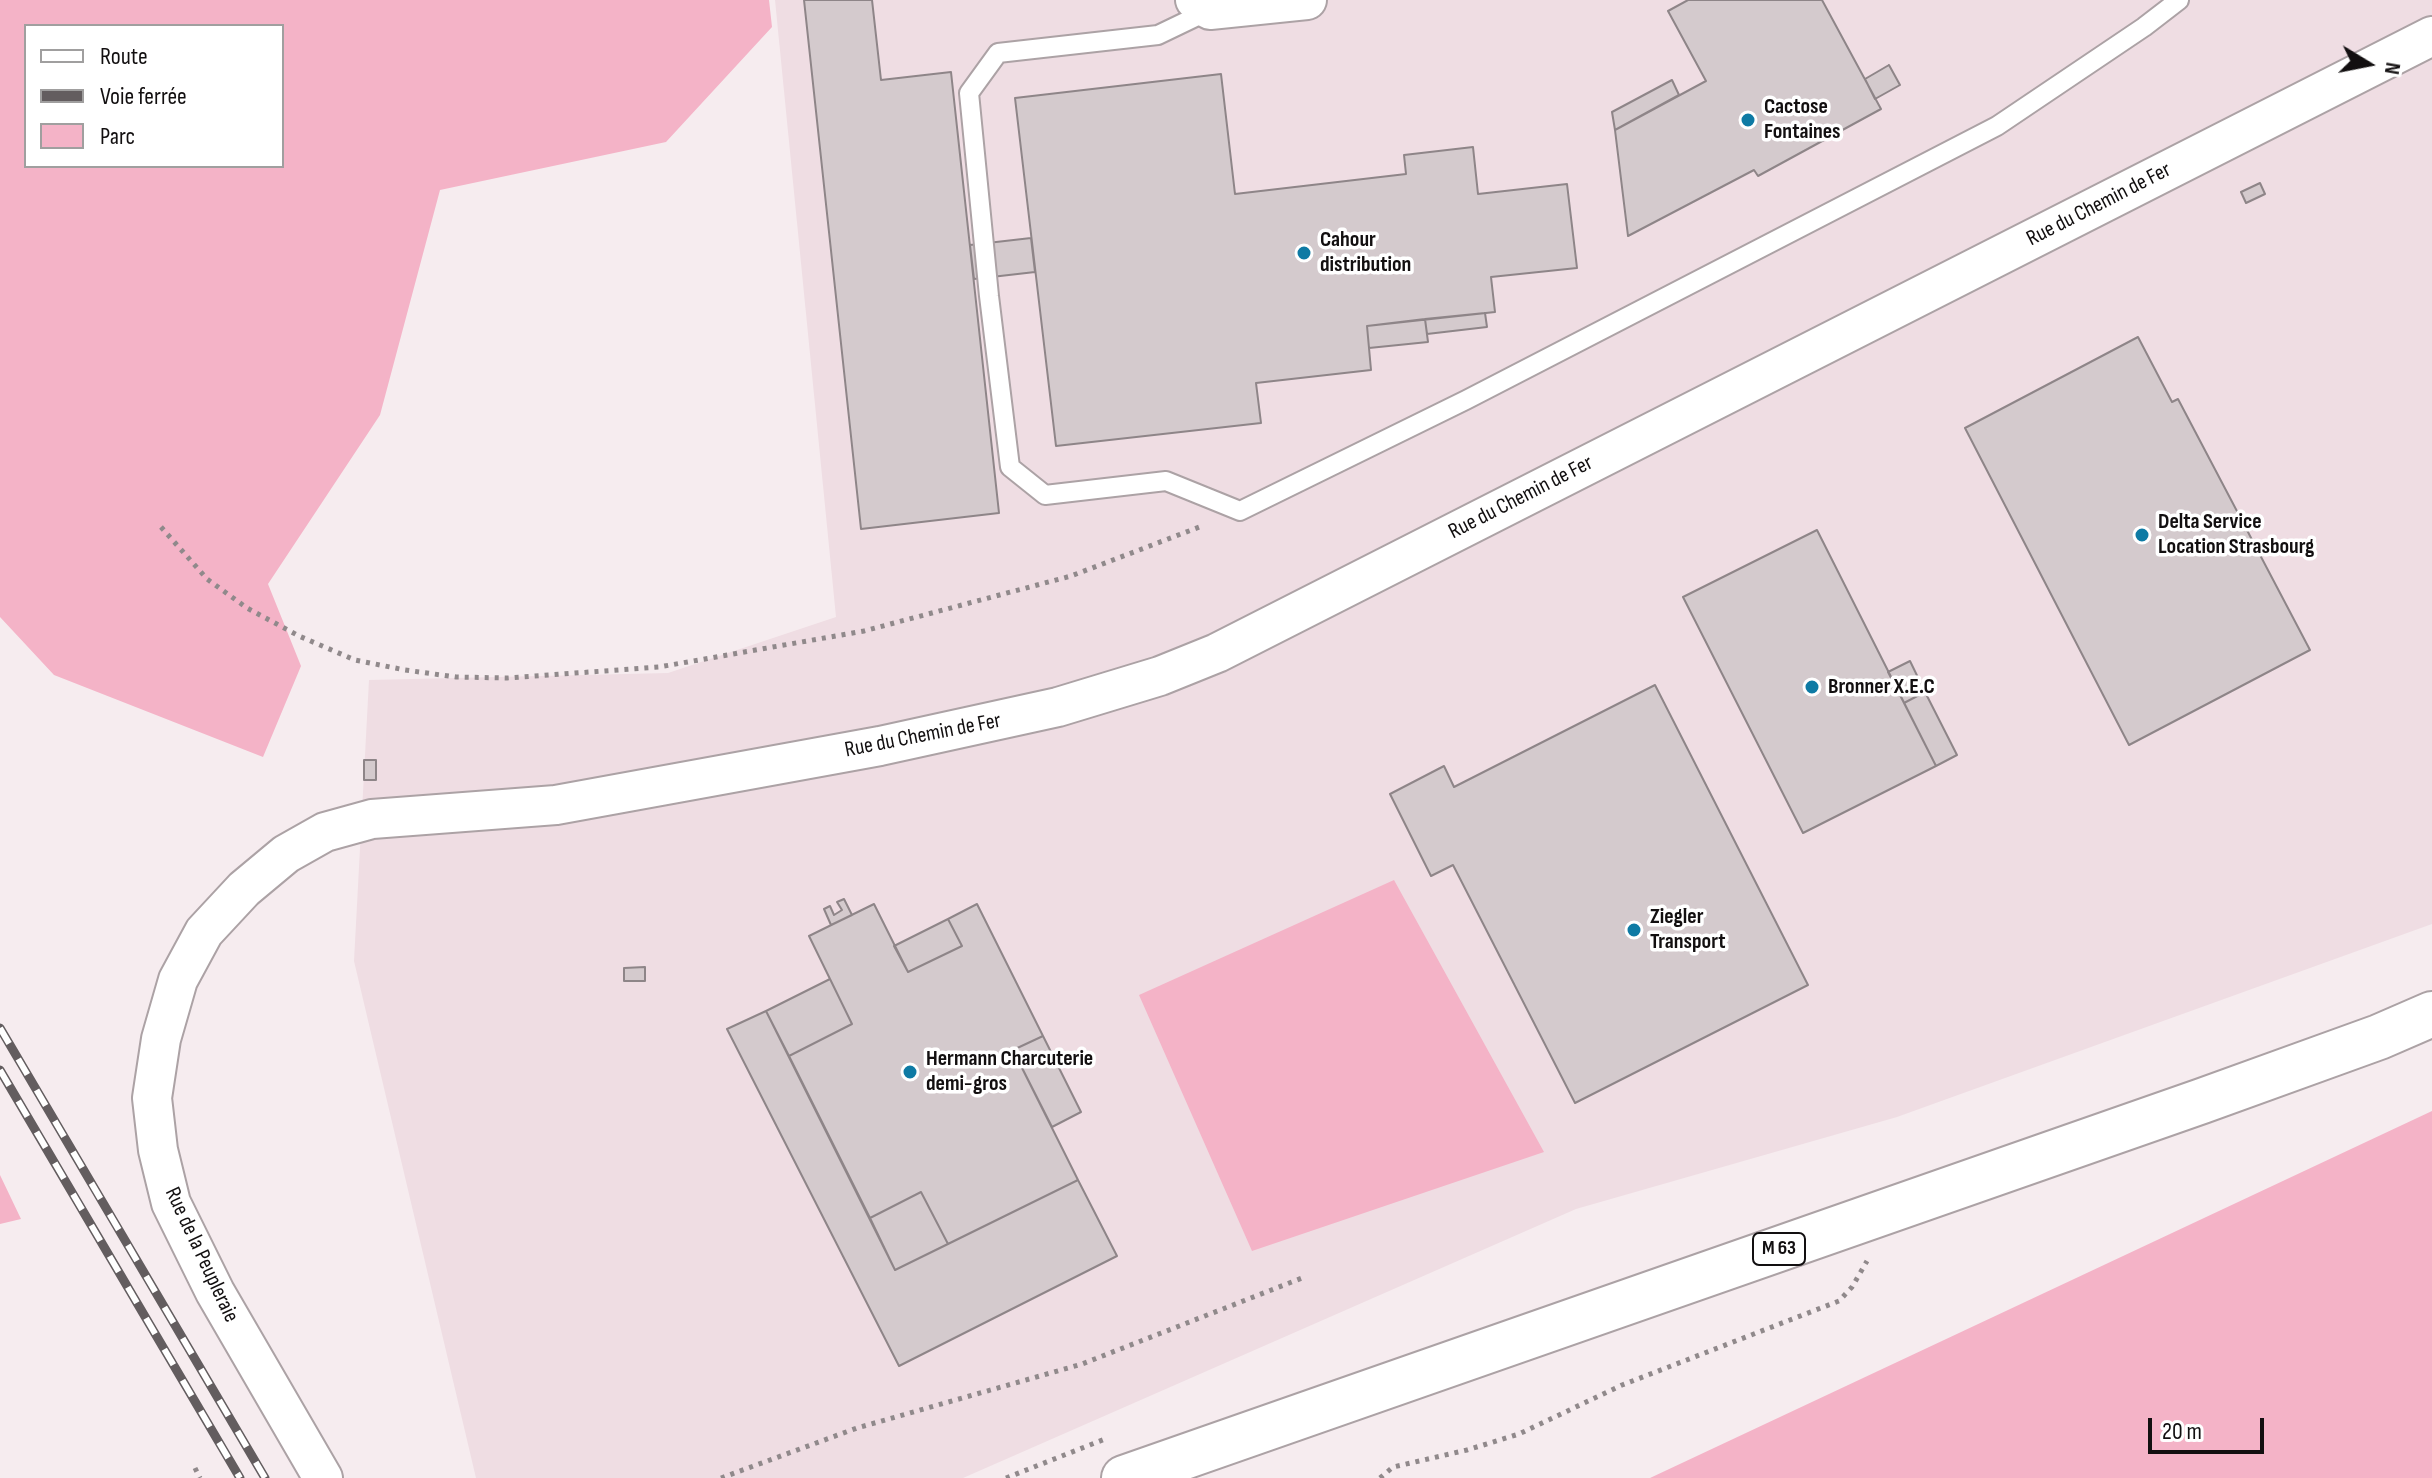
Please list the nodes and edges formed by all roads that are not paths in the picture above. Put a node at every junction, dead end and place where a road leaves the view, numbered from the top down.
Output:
1 (1307, 0) edge
2 (2179, 0) edge
3 (1203, 5) edge
4 (2432, 36) edge
5 (556, 805) joint
6 (2432, 1014) edge
7 (323, 1478) edge
8 (1124, 1478) edge

1 - 3 street
2 - 3 lane
4 - 5 street, Rue du Chemin de Fer
5 - 7 street, Rue de la Peupleraie
6 - 8 main road, M 63

